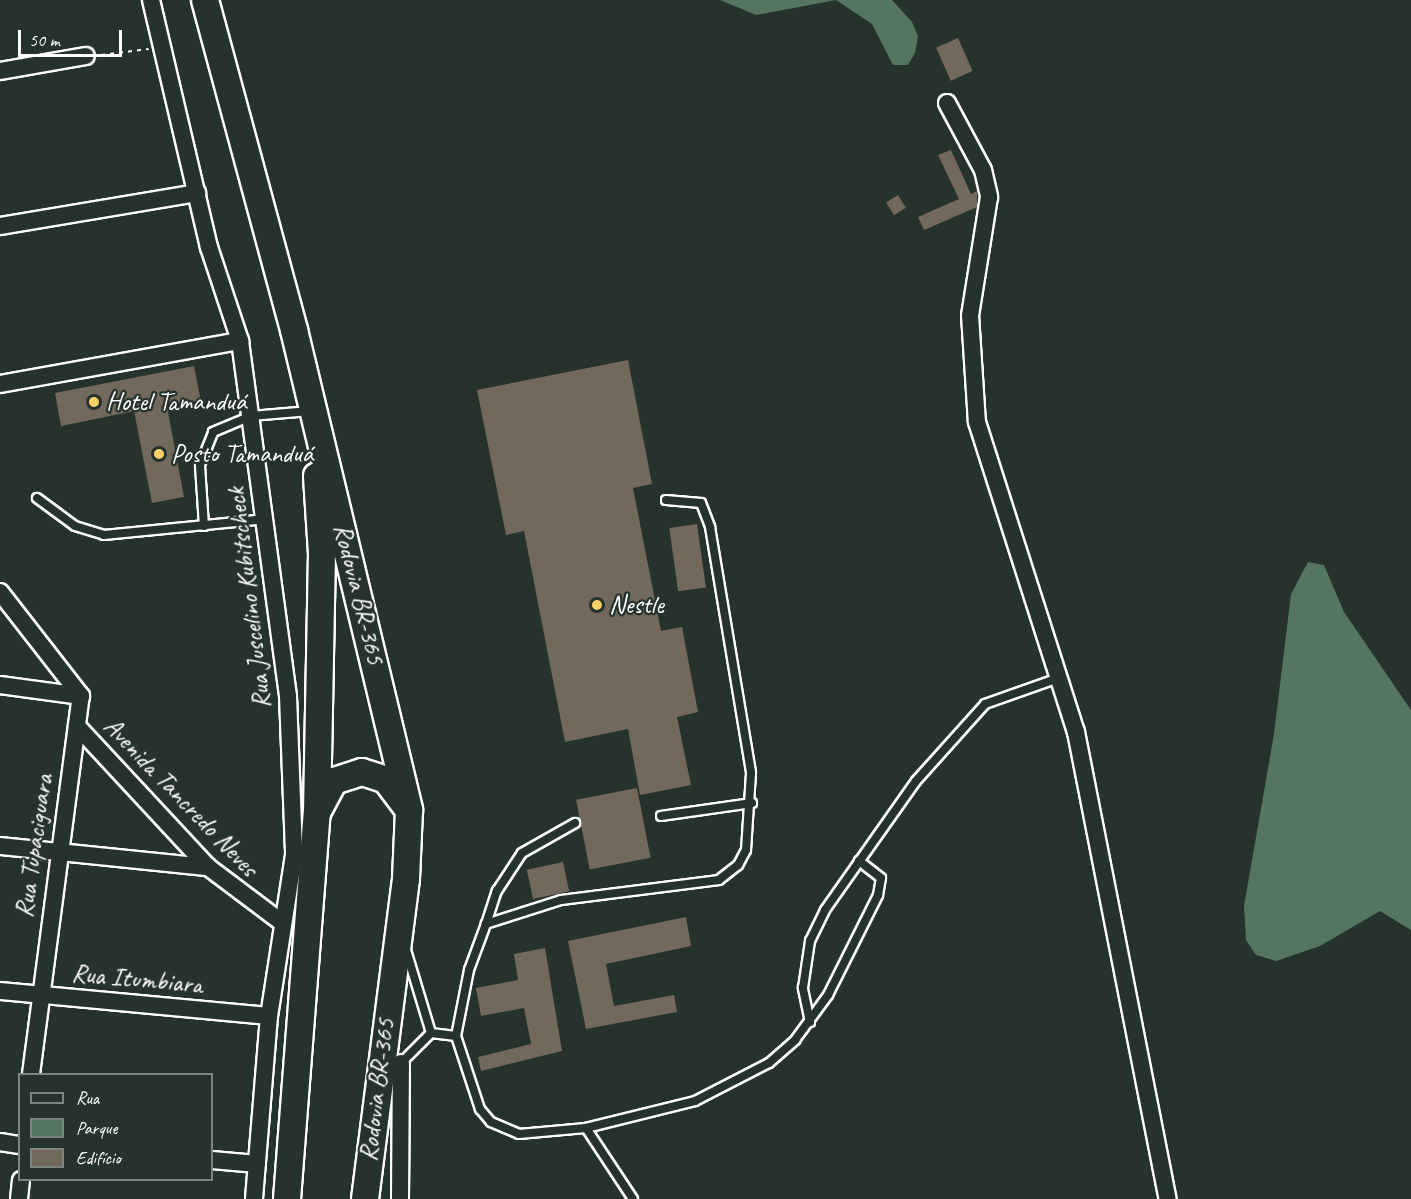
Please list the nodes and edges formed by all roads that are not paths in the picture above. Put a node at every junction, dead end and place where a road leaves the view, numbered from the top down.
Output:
1 (151, 0) edge
2 (205, 0) edge
3 (86, 56) road end
4 (0, 71) edge
5 (947, 103) dead end
6 (197, 193) junction
7 (0, 226) edge
8 (240, 341) junction
9 (0, 384) edge
10 (313, 410) junction
11 (251, 416) junction
12 (37, 498) dead end
13 (666, 500) dead end
14 (266, 519) junction
15 (204, 526) junction
16 (0, 592) edge
17 (1059, 678) junction
18 (0, 685) edge
19 (81, 696) junction
20 (77, 726) junction
21 (752, 803) junction
22 (409, 810) junction
23 (317, 813) junction
24 (661, 816) dead end
25 (574, 824) dead end
26 (0, 846) edge
27 (58, 853) junction
28 (859, 861) junction
29 (208, 867) junction
30 (280, 921) junction
31 (486, 924) junction
32 (399, 925) junction
33 (0, 991) edge
34 (39, 996) junction
35 (269, 1017) junction
36 (810, 1022) junction
37 (431, 1033) junction
38 (456, 1036) junction
39 (400, 1063) junction
40 (31, 1073) edge
41 (373, 1101) junction
42 (586, 1128) junction
43 (0, 1142) edge
44 (18, 1145) edge
45 (213, 1160) edge
46 (257, 1164) junction
47 (21, 1181) edge
48 (19, 1199) edge
49 (254, 1199) edge
50 (287, 1199) edge
51 (364, 1199) edge
52 (399, 1199) edge
53 (633, 1199) edge
54 (1168, 1199) edge

1 - 6 street, Rua Juscelino Kubitscheck
2 - 10 main road, Rodovia BR-365
3 - 4 street
5 - 17 street
6 - 7 street
6 - 8 street, Rua Juscelino Kubitscheck
8 - 9 street
8 - 11 street, Rua Juscelino Kubitscheck
10 - 11 lane
10 - 22 main road, Rodovia BR-365
10 - 23 main road
11 - 14 street, Rua Juscelino Kubitscheck
11 - 15 lane
12 - 15 lane
13 - 21 lane
14 - 15 lane
14 - 30 street, Rua Juscelino Kubitscheck
16 - 19 street, Avenida Tancredo Neves
17 - 28 lane
17 - 54 street
18 - 19 street
19 - 20 street, Rua Tupaciguara
20 - 27 street, Rua Tupaciguara
20 - 29 street, Avenida Tancredo Neves
21 - 24 lane
21 - 31 lane
22 - 23 main road
22 - 32 main road, Rodovia BR-365
23 - 50 main road
25 - 31 lane
26 - 27 street
27 - 29 street
27 - 34 street, Rua Tupaciguara
28 - 36 lane
28 - 36 lane
29 - 30 street, Avenida Tancredo Neves
30 - 35 street, Rua Juscelino Kubitscheck
31 - 38 lane
32 - 37 lane
32 - 41 main road, Rodovia BR-365
33 - 34 street, Rua Itumbiara
34 - 35 street, Rua Itumbiara
34 - 40 street, Rua Tupaciguara
35 - 46 street, Rua Juscelino Kubitscheck
36 - 42 lane
37 - 38 lane
37 - 39 lane
38 - 42 lane
39 - 41 lane
39 - 52 street
41 - 51 main road, Rodovia BR-365
42 - 53 lane
43 - 44 street
45 - 46 street
46 - 49 street, Rua Juscelino Kubitscheck
47 - 48 street

